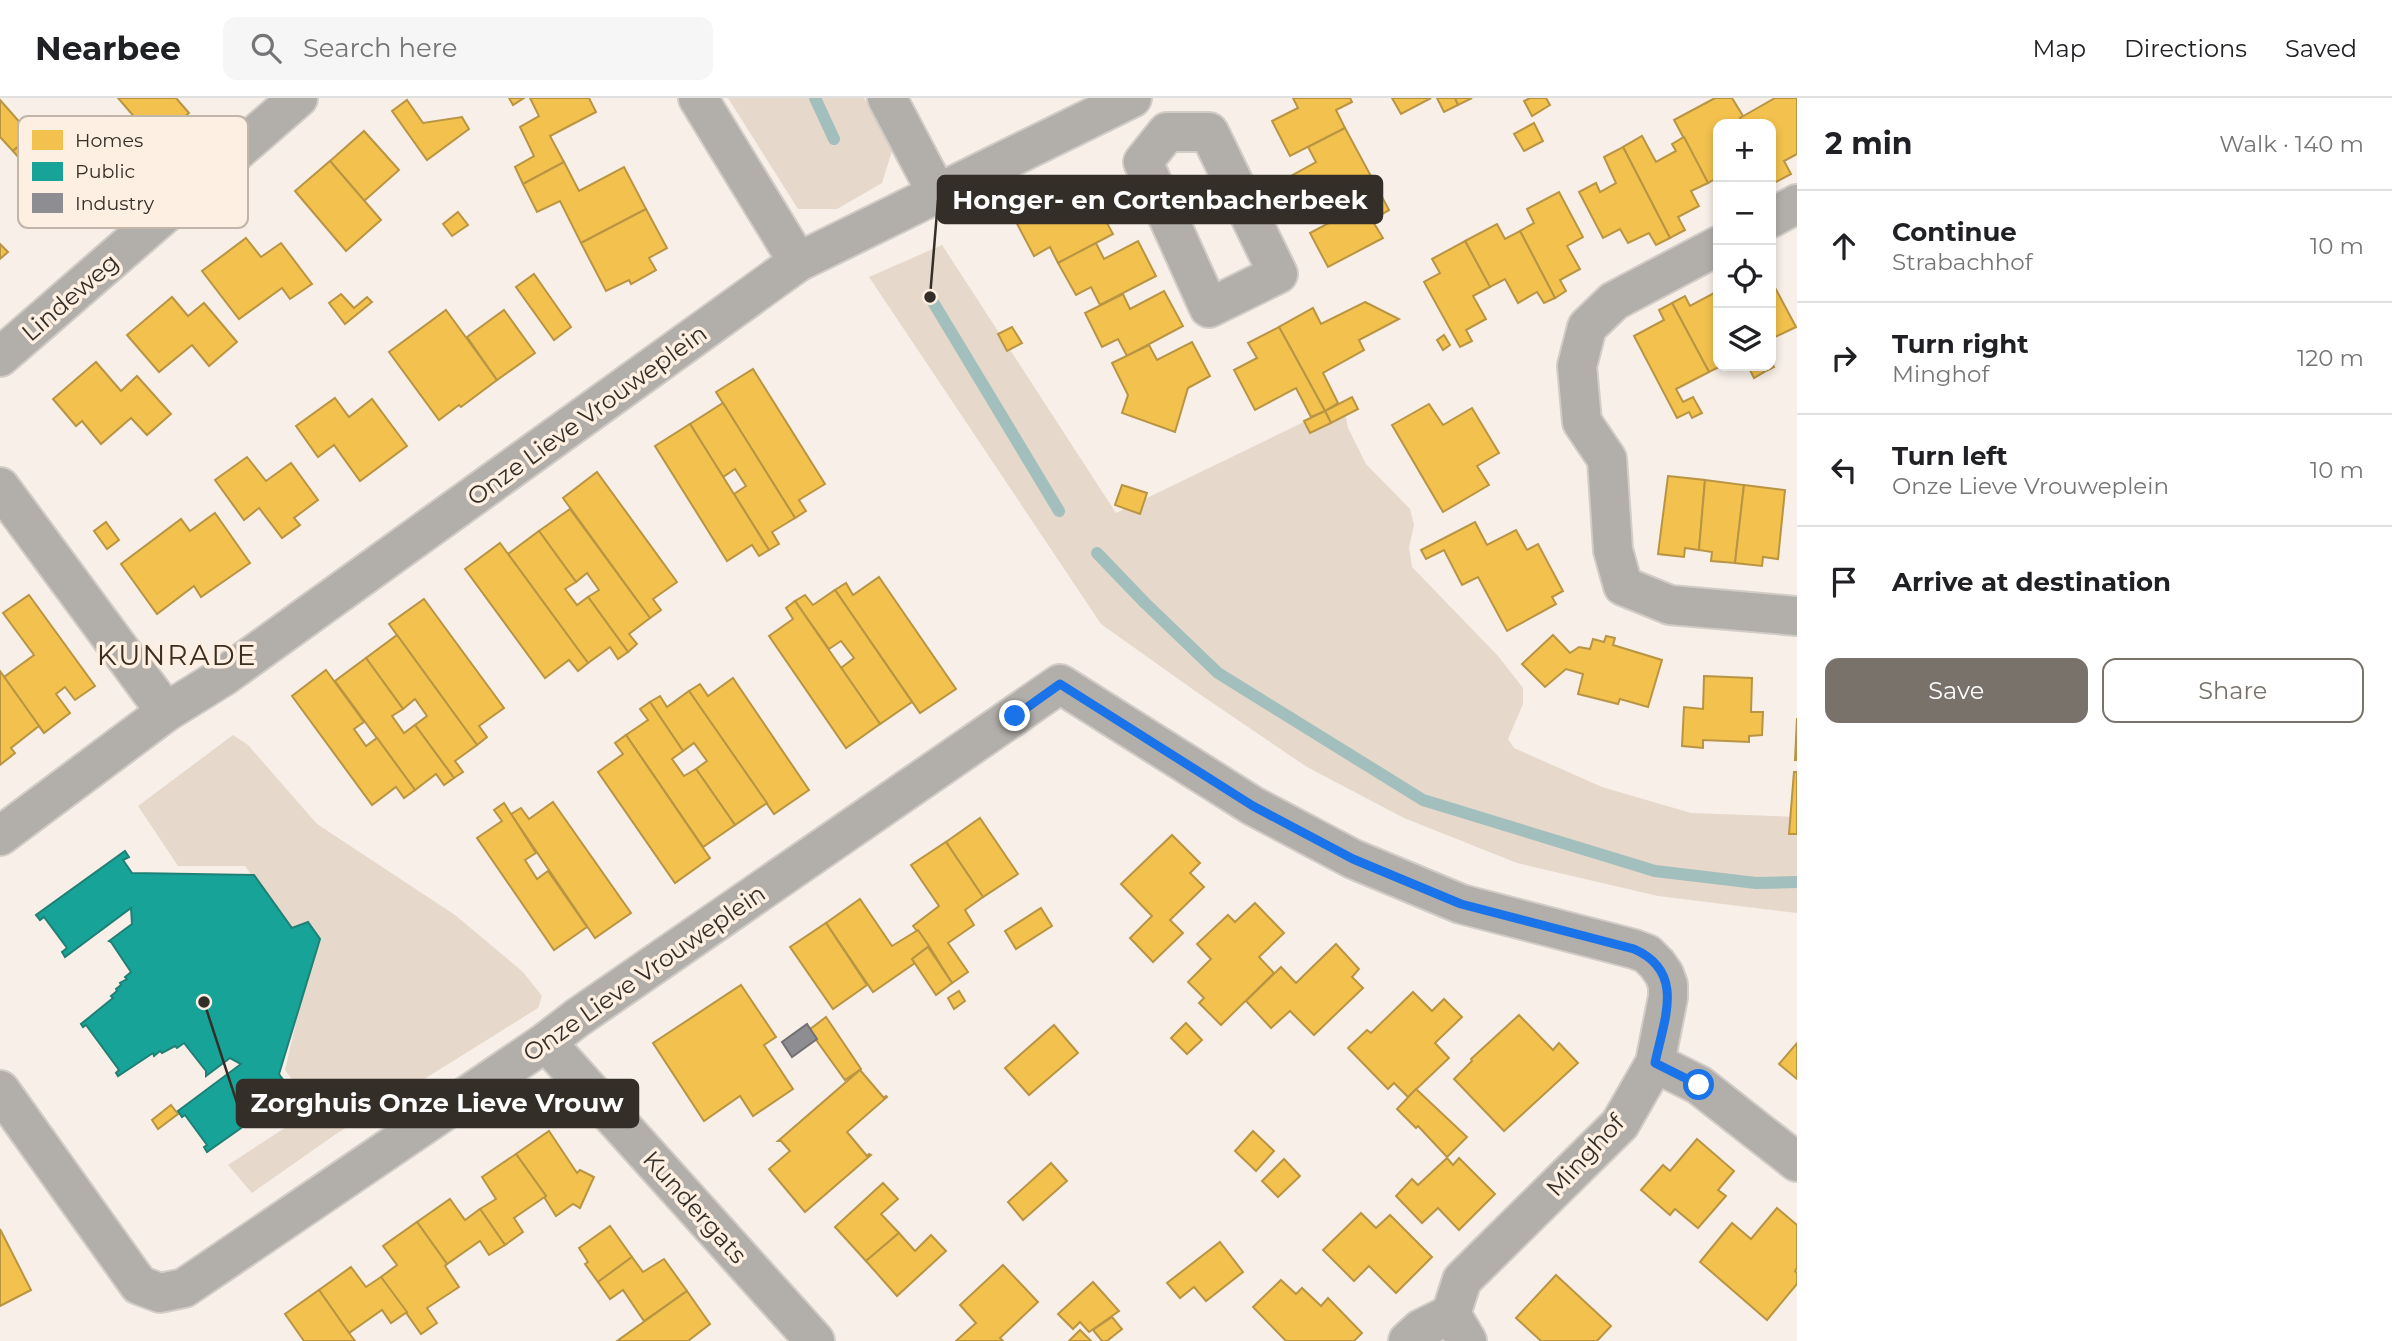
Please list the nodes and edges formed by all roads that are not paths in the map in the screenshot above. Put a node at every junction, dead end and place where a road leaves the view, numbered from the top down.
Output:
1 (298, 98) edge
2 (698, 98) edge
3 (887, 98) edge
4 (1132, 98) edge
5 (1148, 98) edge
6 (1167, 132) dead end
7 (248, 141) edge
8 (938, 195) junction
9 (1797, 204) edge
10 (1776, 215) edge
11 (148, 228) edge
12 (1713, 249) edge
13 (798, 262) junction
14 (0, 357) edge
15 (0, 487) edge
16 (1797, 616) edge
17 (1060, 684) joint
18 (166, 712) junction
19 (0, 836) edge
20 (546, 1042) junction
21 (1655, 1063) junction
22 (0, 1090) edge
23 (1797, 1162) edge
24 (1459, 1328) edge
25 (815, 1341) edge
26 (1408, 1341) edge

1 - 7 street, Lindeweg
2 - 13 street
3 - 8 street
4 - 8 street, Onze Lieve Vrouweplein
5 - 6 street
8 - 13 street, Onze Lieve Vrouweplein
9 - 10 street
11 - 14 street, Lindeweg
12 - 16 street
13 - 18 street, Onze Lieve Vrouweplein
15 - 18 street
17 - 20 street, Onze Lieve Vrouweplein
17 - 21 street, Minghof
18 - 19 street, Onze Lieve Vrouweplein
20 - 22 street, Onze Lieve Vrouweplein
20 - 25 street, Kundergats
21 - 23 street
21 - 24 street, Minghof
24 - 26 street, Minghof

